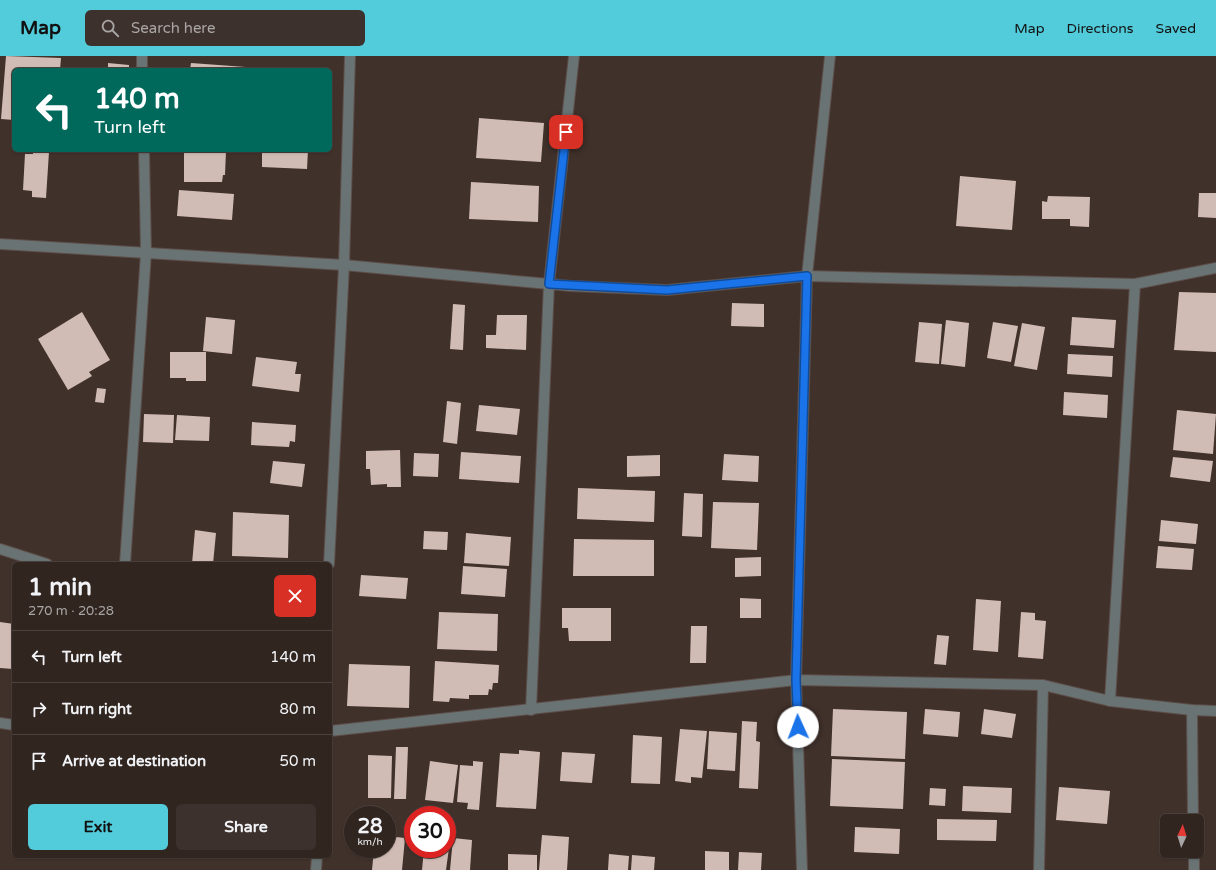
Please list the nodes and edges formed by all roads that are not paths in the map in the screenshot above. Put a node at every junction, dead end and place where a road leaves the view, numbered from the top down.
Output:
1 (142, 56) edge
2 (350, 56) edge
3 (574, 56) edge
4 (830, 56) edge
5 (142, 68) edge
6 (144, 152) edge
7 (0, 244) edge
8 (146, 253) junction
9 (344, 265) junction
10 (1216, 268) edge
11 (807, 276) junction
12 (549, 284) junction
13 (1135, 284) junction
14 (0, 549) edge
15 (41, 562) edge
16 (126, 562) edge
17 (329, 562) edge
18 (796, 680) junction
19 (1043, 685) junction
20 (1110, 701) junction
21 (531, 710) junction
22 (1192, 710) junction
23 (1216, 711) edge
24 (0, 723) edge
25 (12, 725) edge
26 (332, 731) edge
27 (1193, 814) edge
28 (317, 858) edge
29 (1194, 858) edge
30 (316, 870) edge
31 (802, 870) edge
32 (1039, 870) edge
33 (1194, 870) edge

1 - 5 street
2 - 9 street
3 - 12 street
4 - 11 street
6 - 8 street
7 - 8 street
8 - 9 street
8 - 16 street
9 - 12 street
9 - 17 street
10 - 13 street
11 - 12 street
11 - 13 street
11 - 18 street
12 - 21 street
13 - 20 street
14 - 15 street
18 - 19 street
18 - 21 street
18 - 31 street
19 - 20 street
19 - 32 street
20 - 22 street
21 - 26 street
22 - 23 street
22 - 27 street
24 - 25 street
28 - 30 street
29 - 33 street

